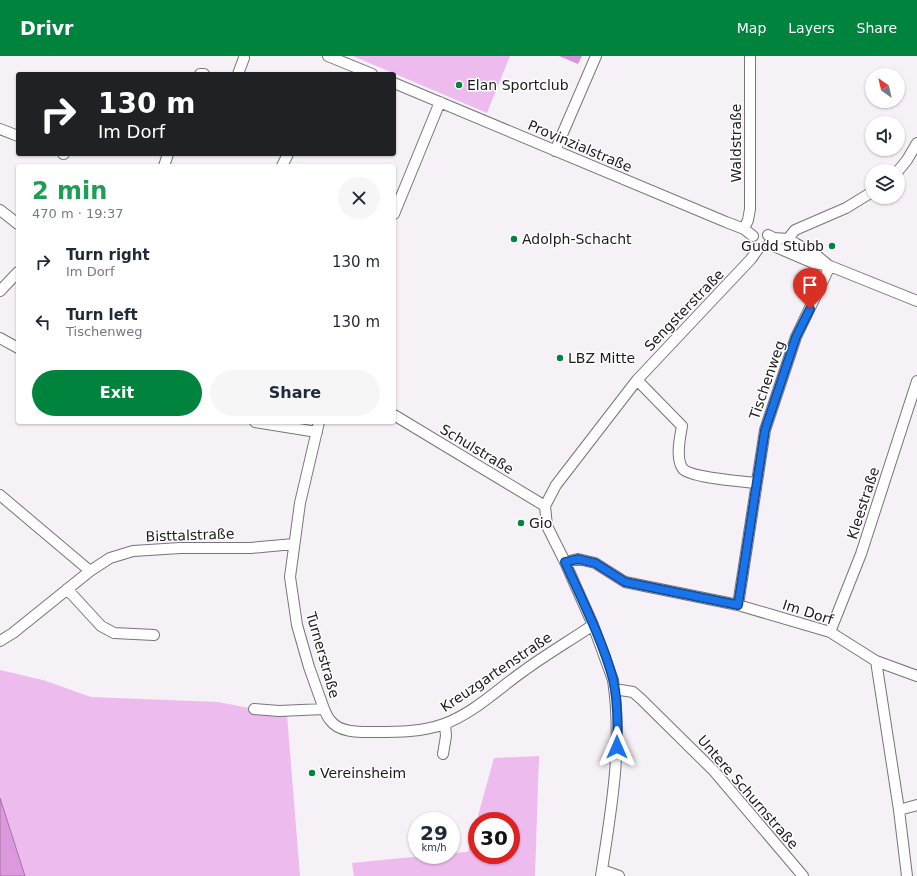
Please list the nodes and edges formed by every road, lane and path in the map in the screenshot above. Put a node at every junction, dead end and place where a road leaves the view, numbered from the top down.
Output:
1 (328, 56) edge
2 (596, 56) edge
3 (750, 56) edge
4 (244, 58) dead end
5 (239, 72) edge
6 (367, 72) edge
7 (396, 84) edge
8 (440, 102) junction
9 (0, 129) edge
10 (16, 135) edge
11 (917, 143) edge
12 (555, 151) junction
13 (904, 164) edge
14 (865, 196) edge
15 (396, 209) edge
16 (0, 210) edge
17 (16, 222) edge
18 (744, 229) junction
19 (754, 236) junction
20 (788, 239) junction
21 (769, 240) junction
22 (758, 249) junction
23 (830, 266) junction
24 (16, 274) edge
25 (0, 291) edge
26 (917, 301) edge
27 (0, 338) edge
28 (16, 347) edge
29 (637, 380) junction
30 (917, 382) edge
31 (396, 416) edge
32 (280, 424) edge
33 (318, 427) edge
34 (756, 483) junction
35 (0, 495) edge
36 (545, 506) junction
37 (294, 544) junction
38 (565, 562) junction
39 (90, 571) junction
40 (67, 589) junction
41 (738, 605) junction
42 (593, 625) junction
43 (830, 632) junction
44 (154, 635) dead end
45 (0, 641) edge
46 (876, 661) junction
47 (917, 676) edge
48 (614, 689) junction
49 (254, 709) dead end
50 (324, 709) junction
51 (445, 724) junction
52 (444, 754) dead end
53 (917, 805) edge
54 (899, 810) junction
55 (602, 873) edge
56 (619, 876) edge
57 (803, 876) edge
58 (907, 876) edge

1 - 6 street
2 - 12 street
3 - 18 street, Waldstraße
4 - 5 street
7 - 8 street, Provinzialstraße
8 - 12 street, Provinzialstraße
8 - 15 street
9 - 10 street
11 - 13 street
12 - 18 street, Provinzialstraße
14 - 20 street
16 - 17 street
18 - 19 street, Provinzialstraße
19 - 21 street
19 - 22 street
20 - 21 street
20 - 23 street
21 - 22 street
21 - 23 street
22 - 29 street, Sengsterstraße
23 - 26 street
23 - 34 street, Tischenweg
24 - 25 street
27 - 28 street
29 - 34 street
29 - 36 street, Sengsterstraße
30 - 43 street, Kleestraße
31 - 36 street, Schulstraße
32 - 33 street
33 - 37 street, Turnerstraße
34 - 41 street, Tischenweg
35 - 39 street
36 - 38 street
37 - 39 street, Bisttalstraße
37 - 50 street, Turnerstraße
38 - 41 street, Im Dorf
38 - 42 street
39 - 40 street, Bisttalstraße
40 - 44 street
40 - 45 street, Bisttalstraße
41 - 43 street, Im Dorf
42 - 48 street
42 - 51 street, Kreuzgartenstraße
43 - 46 street, Im Dorf
46 - 47 street, Im Dorf
46 - 54 street
48 - 55 street
48 - 57 street, Untere Schurnstraße
49 - 50 street, Turnerstraße
50 - 51 street, Kreuzgartenstraße
51 - 52 street
53 - 54 street
54 - 58 street
55 - 56 street

